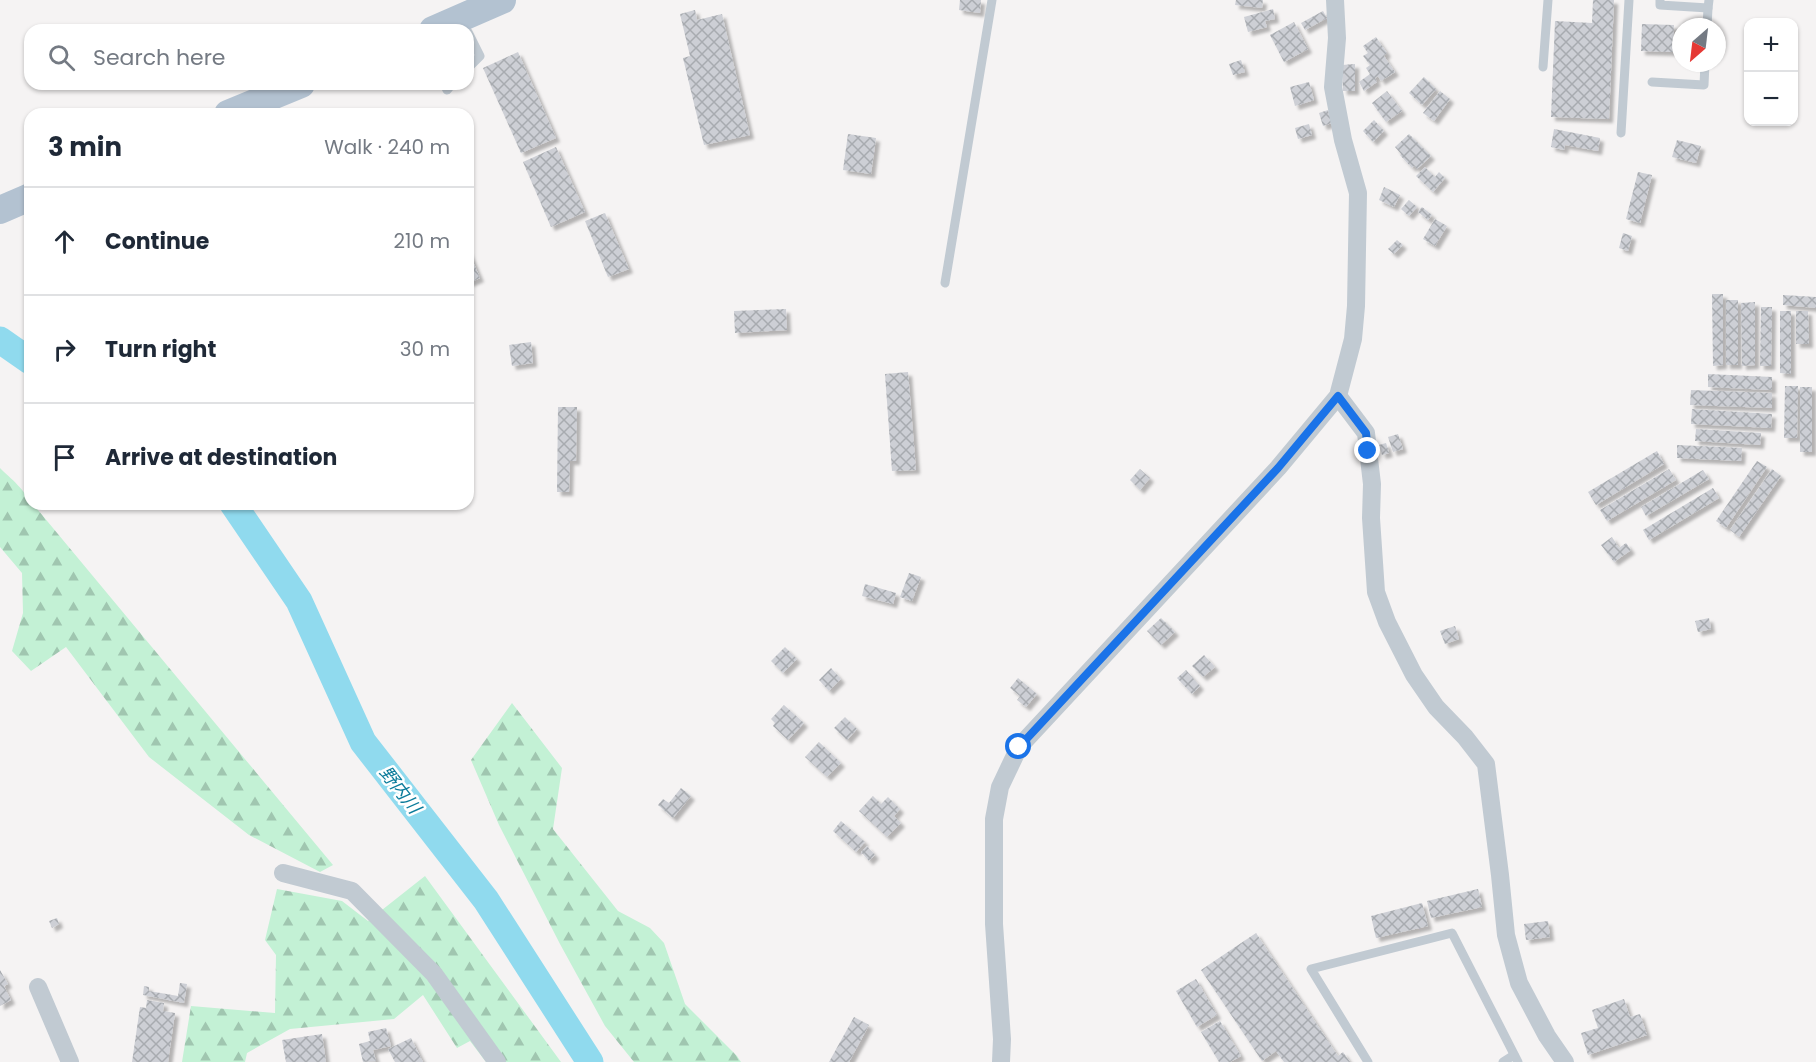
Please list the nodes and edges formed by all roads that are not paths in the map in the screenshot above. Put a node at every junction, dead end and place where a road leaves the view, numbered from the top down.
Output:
1 (502, 0) edge
2 (992, 0) edge
3 (1335, 0) edge
4 (1548, 0) edge
5 (1629, 0) edge
6 (1660, 0) edge
7 (1709, 4) edge
8 (469, 24) edge
9 (474, 44) edge
10 (474, 62) edge
11 (1543, 67) dead end
12 (1705, 72) edge
13 (1652, 82) dead end
14 (286, 90) edge
15 (243, 108) edge
16 (1621, 134) dead end
17 (24, 200) edge
18 (0, 210) edge
19 (945, 283) dead end
20 (1338, 396) junction
21 (283, 873) dead end
22 (38, 987) dead end
23 (1516, 1059) edge
24 (70, 1062) edge
25 (497, 1062) edge
26 (1001, 1062) edge
27 (1368, 1062) edge
28 (1503, 1062) edge
29 (1565, 1062) edge

1 - 8 main road
2 - 19 lane
3 - 20 street
4 - 11 lane
5 - 16 lane
6 - 7 lane
9 - 10 lane
12 - 13 lane
14 - 15 main road
17 - 18 main road
20 - 26 street
20 - 29 street
21 - 25 street
22 - 24 street
23 - 27 lane
23 - 28 lane

